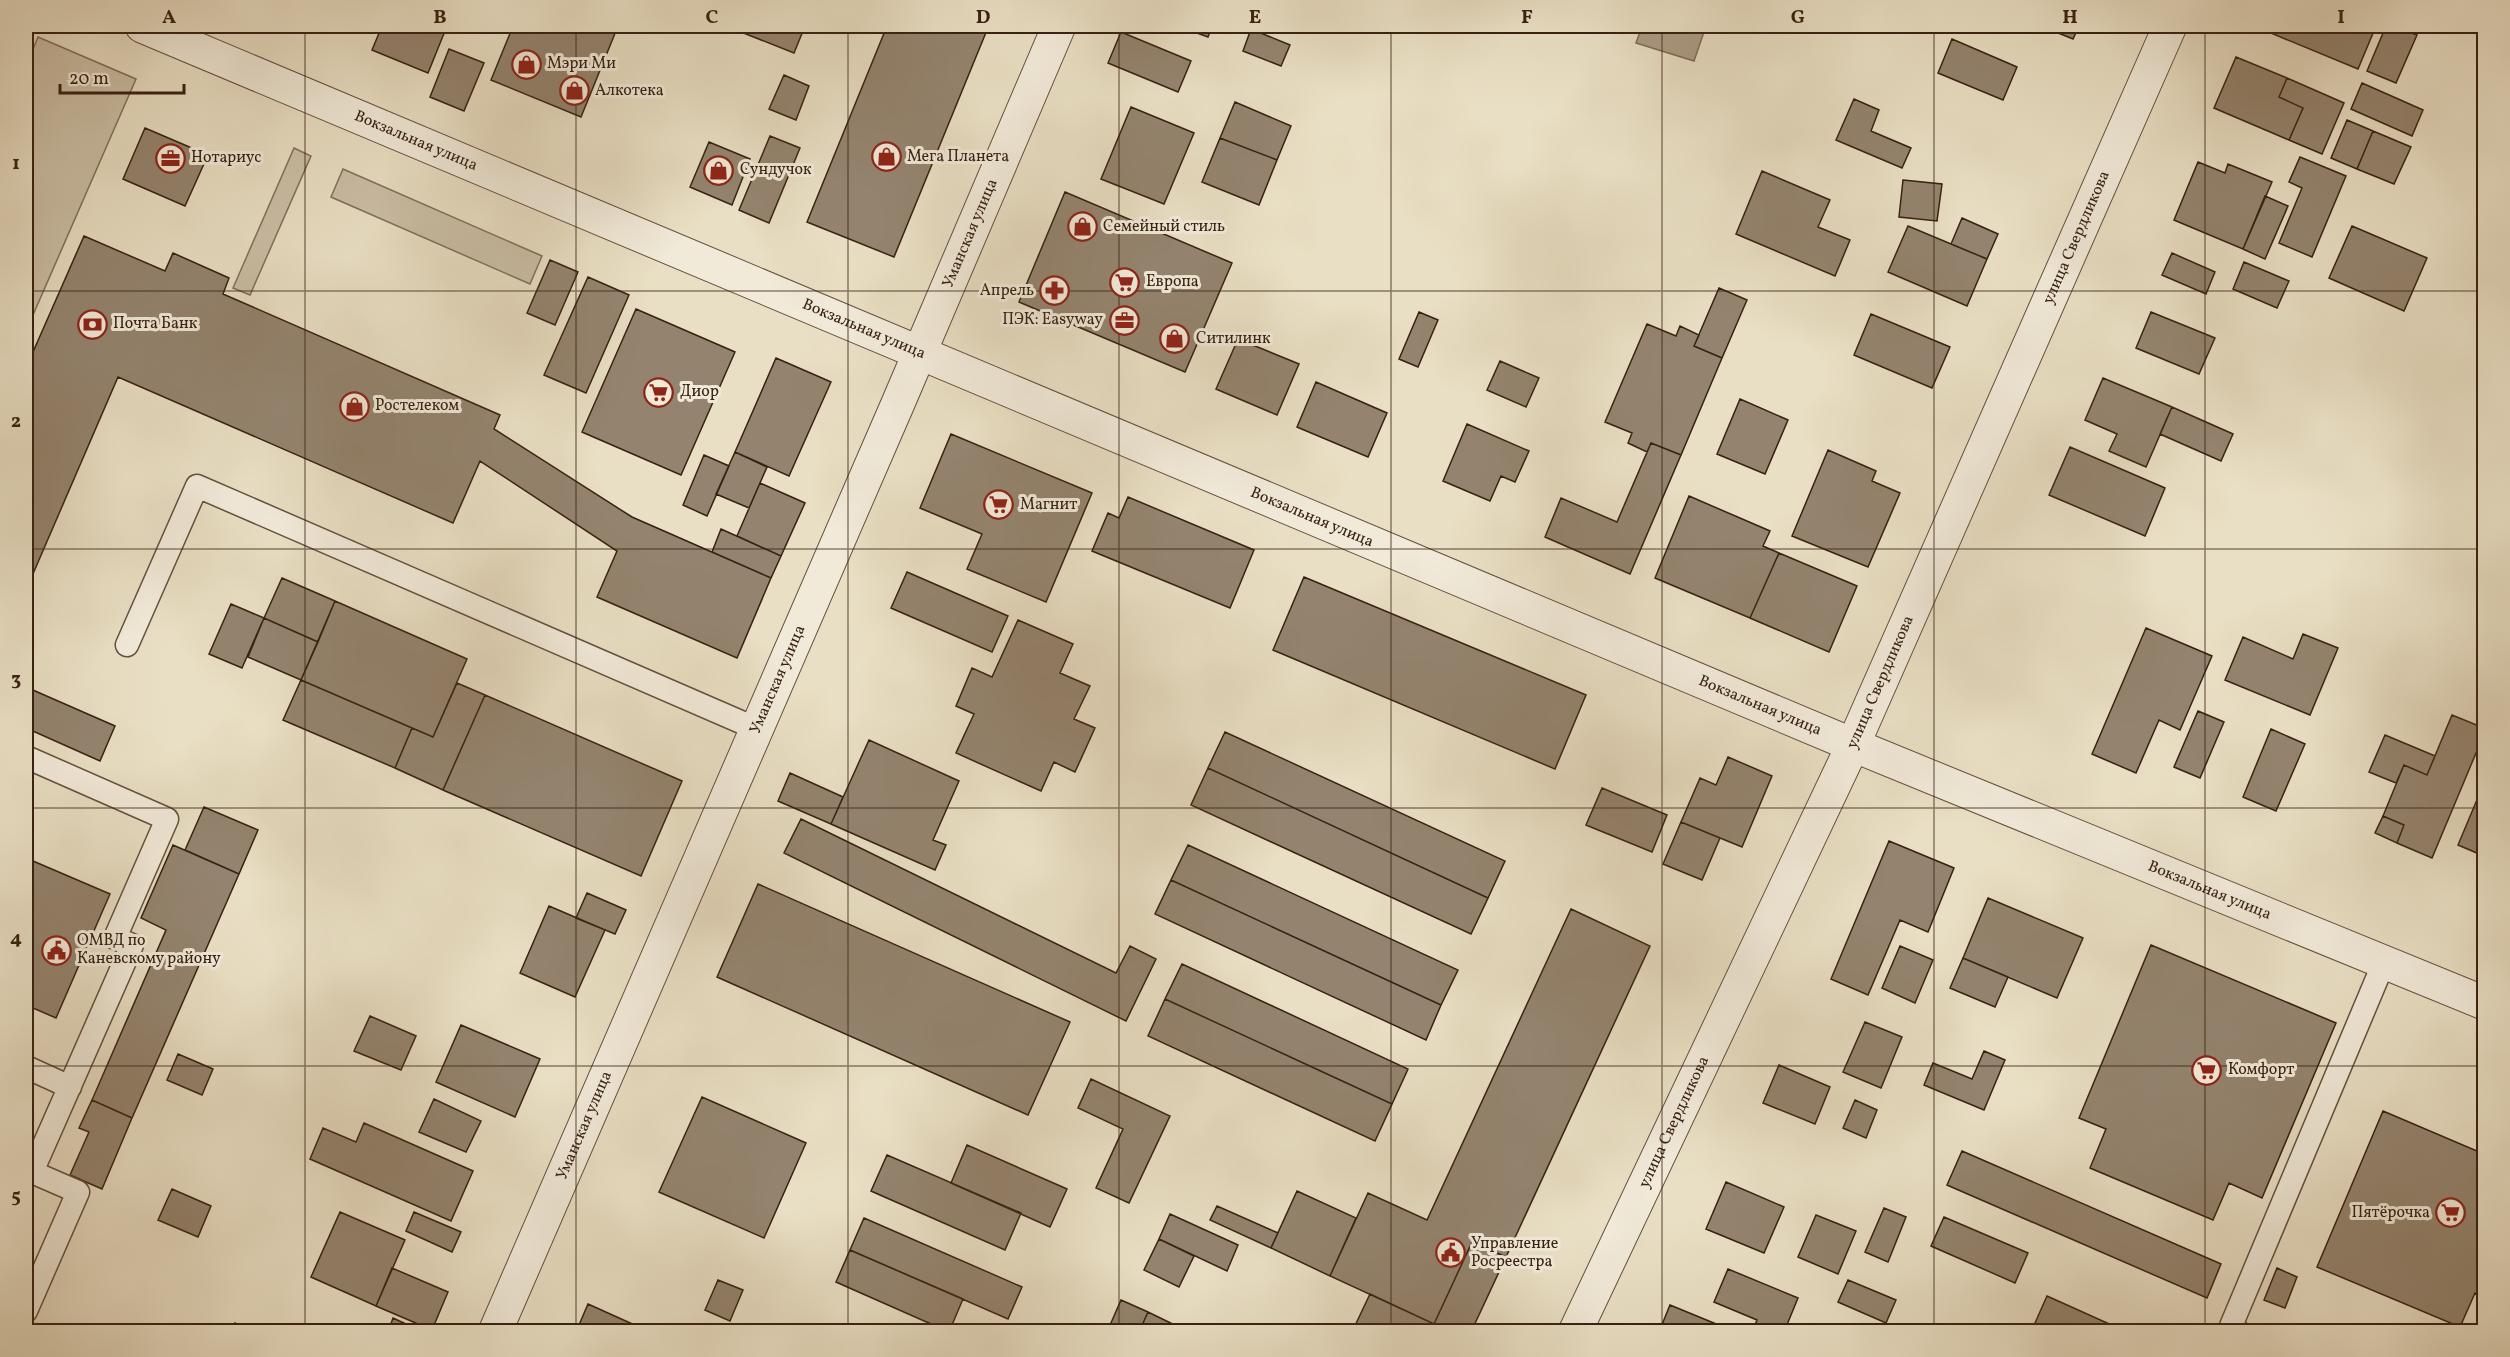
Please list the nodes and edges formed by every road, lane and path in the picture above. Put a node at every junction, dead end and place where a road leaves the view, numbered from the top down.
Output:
1 (142, 26) edge
2 (1059, 26) edge
3 (2170, 26) edge
4 (920, 353) junction
5 (127, 645) dead end
6 (757, 729) junction
7 (1853, 744) junction
8 (26, 757) edge
9 (2384, 962) junction
10 (2484, 1003) edge
11 (26, 1067) edge
12 (70, 1087) junction
13 (26, 1311) edge
14 (495, 1332) edge
15 (1575, 1332) edge
16 (2239, 1332) edge

1 - 4 street, Вокзальная улица
2 - 4 street, Уманская улица
3 - 7 street, улица Свердликова
4 - 6 street, Уманская улица
4 - 7 street, Вокзальная улица
5 - 6 lane
6 - 14 street, Уманская улица
7 - 9 street, Вокзальная улица
7 - 15 street, улица Свердликова
8 - 12 lane
9 - 10 street, Вокзальная улица
9 - 16 lane
11 - 12 lane
12 - 13 lane

